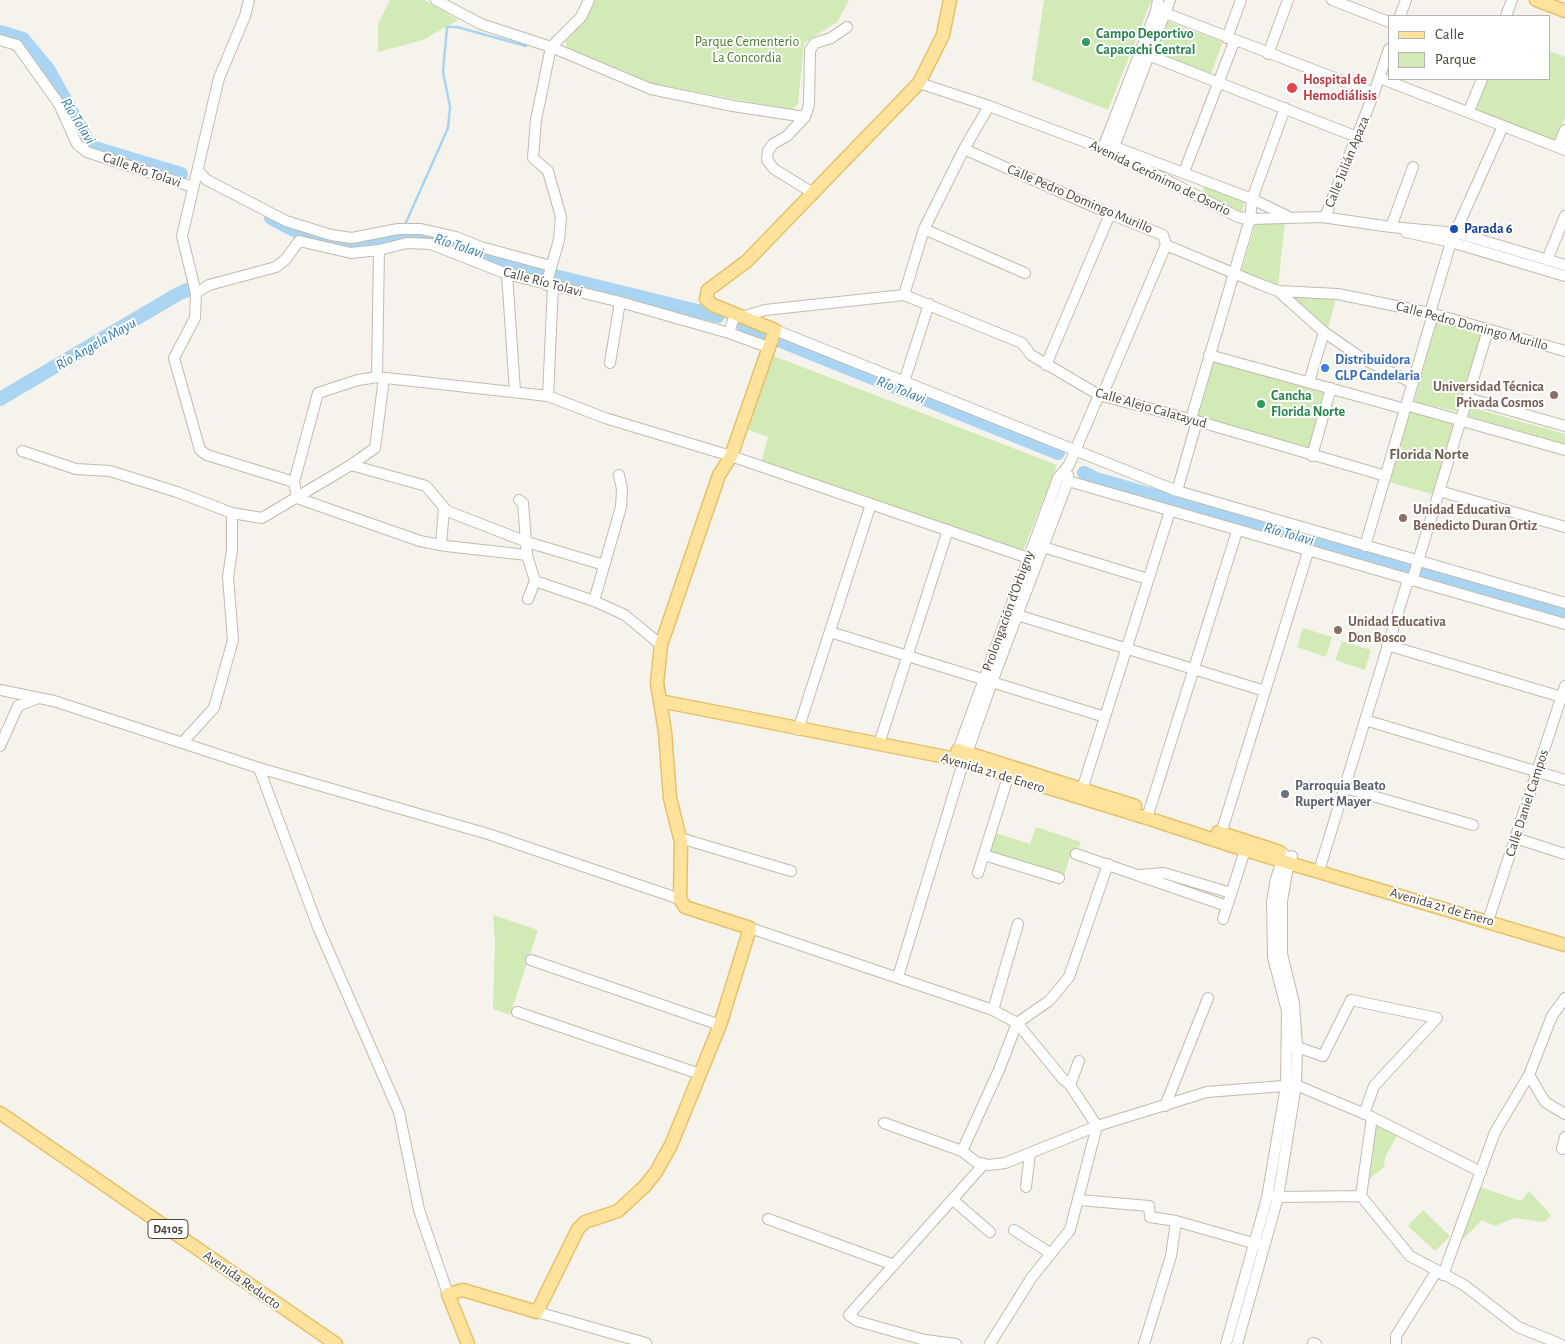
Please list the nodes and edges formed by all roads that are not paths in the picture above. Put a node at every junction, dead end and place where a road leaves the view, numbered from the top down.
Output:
1 (249, 0) edge
2 (436, 0) edge
3 (589, 0) edge
4 (950, 0) edge
5 (1158, 0) edge
6 (1166, 0) edge
7 (1170, 0) edge
8 (1241, 0) edge
9 (1288, 0) edge
10 (1332, 0) edge
11 (1406, 0) edge
12 (1512, 0) edge
13 (1536, 0) edge
14 (1565, 11) edge
15 (1165, 13) junction
16 (1400, 15) edge
17 (1506, 15) edge
18 (1388, 22) edge
19 (847, 27) dead end
20 (0, 40) edge
21 (1231, 40) junction
22 (551, 47) junction
23 (1388, 53) edge
24 (1268, 54) junction
25 (1148, 55) junction
26 (1380, 78) junction
27 (1482, 80) edge
28 (1218, 82) junction
29 (919, 83) junction
30 (1374, 93) junction
31 (990, 106) junction
32 (1285, 108) junction
33 (1469, 111) junction
34 (805, 117) junction
35 (1503, 126) junction
36 (1565, 130) edge
37 (1357, 137) junction
38 (1108, 147) junction
39 (964, 149) junction
40 (1562, 149) edge
41 (1413, 167) dead end
42 (198, 171) junction
43 (1184, 172) junction
44 (1198, 178) junction
45 (193, 188) junction
46 (813, 193) junction
47 (1192, 193) junction
48 (1252, 199) junction
49 (1110, 214) junction
50 (1565, 216) edge
51 (1290, 217) junction
52 (1325, 217) junction
53 (1250, 219) junction
54 (1391, 227) junction
55 (924, 229) junction
56 (1457, 233) junction
57 (1451, 242) junction
58 (1166, 245) junction
59 (379, 250) junction
60 (1547, 260) junction
61 (1565, 265) edge
62 (551, 266) junction
63 (1025, 273) dead end
64 (507, 274) junction
65 (1235, 274) junction
66 (1565, 276) edge
67 (549, 285) junction
68 (1278, 291) junction
69 (196, 293) junction
70 (904, 295) junction
71 (620, 302) junction
72 (929, 304) junction
73 (1431, 313) junction
74 (739, 315) junction
75 (775, 330) junction
76 (1488, 330) junction
77 (1324, 332) junction
78 (729, 333) junction
79 (768, 347) junction
80 (1565, 351) edge
81 (1209, 355) junction
82 (610, 363) dead end
83 (1046, 365) junction
84 (381, 378) junction
85 (904, 382) junction
86 (1309, 382) junction
87 (1413, 383) junction
88 (1331, 388) junction
89 (515, 391) junction
90 (1099, 395) junction
91 (548, 396) junction
92 (1467, 398) junction
93 (1406, 407) junction
94 (1194, 420) junction
95 (1460, 420) junction
96 (1565, 426) edge
97 (1075, 450) junction
98 (1565, 450) edge
99 (22, 451) dead end
100 (731, 456) junction
101 (1312, 456) junction
102 (351, 465) junction
103 (1068, 465) junction
104 (619, 475) dead end
105 (1386, 476) junction
106 (1068, 481) junction
107 (294, 482) junction
108 (1177, 491) junction
109 (1439, 491) junction
110 (297, 498) junction
111 (520, 500) dead end
112 (871, 504) junction
113 (444, 508) junction
114 (1170, 511) junction
115 (232, 513) junction
116 (1565, 527) edge
117 (948, 530) junction
118 (1236, 531) junction
119 (527, 542) junction
120 (441, 545) junction
121 (1366, 546) junction
122 (1043, 547) junction
123 (1308, 552) junction
124 (527, 554) junction
125 (1033, 559) junction
126 (1418, 561) junction
127 (604, 565) junction
128 (1148, 579) junction
129 (1410, 580) junction
130 (535, 581) junction
131 (528, 599) dead end
132 (594, 601) junction
133 (1565, 603) edge
134 (1018, 615) junction
135 (1565, 624) edge
136 (830, 632) junction
137 (662, 645) junction
138 (1387, 645) junction
139 (1127, 648) junction
140 (906, 656) junction
141 (1194, 669) junction
142 (987, 681) junction
143 (1565, 686) edge
144 (0, 690) edge
145 (1265, 691) junction
146 (1563, 697) edge
147 (38, 698) junction
148 (660, 700) junction
149 (1105, 717) junction
150 (1365, 720) junction
151 (798, 730) junction
152 (182, 743) junction
153 (879, 744) junction
154 (0, 746) edge
155 (961, 757) junction
156 (259, 768) junction
157 (1537, 771) junction
158 (1008, 777) junction
159 (1565, 780) edge
160 (1345, 788) junction
161 (1080, 794) junction
162 (1149, 814) junction
163 (1473, 825) dead end
164 (1220, 837) junction
165 (680, 838) junction
166 (1515, 838) junction
167 (1246, 846) junction
168 (1076, 854) dead end
169 (1565, 854) edge
170 (984, 855) junction
171 (1287, 859) junction
172 (1108, 864) junction
173 (791, 871) dead end
174 (1319, 871) junction
175 (978, 873) dead end
176 (1140, 875) junction
177 (1059, 878) dead end
178 (1231, 893) junction
179 (680, 899) junction
180 (1227, 906) junction
181 (1223, 919) dead end
182 (1488, 920) junction
183 (1018, 924) dead end
184 (750, 928) junction
185 (1565, 945) edge
186 (531, 960) dead end
187 (898, 977) junction
188 (1208, 998) dead end
189 (1565, 998) edge
190 (992, 1010) junction
191 (517, 1012) dead end
192 (1017, 1023) junction
193 (720, 1025) junction
194 (1292, 1045) junction
195 (1079, 1061) dead end
196 (700, 1074) junction
197 (1529, 1075) junction
198 (1070, 1085) junction
199 (1291, 1085) junction
200 (1165, 1106) junction
201 (0, 1113) edge
202 (1565, 1114) edge
203 (1368, 1116) junction
204 (884, 1123) dead end
205 (1097, 1126) junction
206 (1565, 1137) edge
207 (1562, 1150) dead end
208 (962, 1151) junction
209 (1030, 1153) junction
210 (984, 1164) junction
211 (1481, 1172) junction
212 (1026, 1187) dead end
213 (1273, 1196) junction
214 (1361, 1196) junction
215 (953, 1200) junction
216 (1080, 1200) junction
217 (768, 1219) dead end
218 (1176, 1221) junction
219 (1014, 1230) dead end
220 (990, 1232) dead end
221 (1259, 1244) junction
222 (1050, 1253) junction
223 (894, 1265) junction
224 (1440, 1274) junction
225 (448, 1294) junction
226 (537, 1312) junction
227 (646, 1343) edge
228 (336, 1344) edge
229 (468, 1344) edge
230 (956, 1344) edge
231 (990, 1344) edge
232 (1144, 1344) edge
233 (1226, 1344) edge
234 (1237, 1344) edge
235 (1396, 1344) edge
236 (1560, 1344) edge

1 - 42 street
2 - 22 street
3 - 22 street
4 - 29 main road
5 - 38 street
6 - 15 street
7 - 15 street
8 - 21 street
9 - 24 street
10 - 18 street
11 - 16 street
12 - 17 street
13 - 14 main road
15 - 21 street
15 - 25 street
19 - 34 street
20 - 45 street, Calle Río Tolavi
21 - 24 street
21 - 28 street
22 - 34 street
22 - 62 street
23 - 26 street, Calle Julián Apaza
24 - 30 street
25 - 28 street
25 - 38 street
26 - 30 street, Calle Julián Apaza
26 - 33 street
27 - 33 street
28 - 32 street
28 - 43 street
29 - 31 street, Avenida Gerónimo de Osorio
29 - 46 main road
30 - 37 street, Calle Julián Apaza
31 - 38 street, Avenida Gerónimo de Osorio
31 - 39 street
32 - 37 street
32 - 48 street
33 - 35 street
34 - 46 street
35 - 40 street
35 - 56 street
36 - 40 street
37 - 52 street, Calle Julián Apaza
38 - 43 street, Avenida Gerónimo de Osorio
38 - 47 street, Avenida Gerónimo de Osorio
39 - 49 street, Calle Pedro Domingo Murillo
39 - 55 street
41 - 54 street
42 - 45 street
42 - 62 street, Calle Río Tolavi
43 - 44 street, Avenida Gerónimo de Osorio
44 - 47 street
44 - 48 street, Avenida Gerónimo de Osorio
45 - 69 street
46 - 74 main road
47 - 53 street, Avenida Gerónimo de Osorio
48 - 51 street, Avenida Gerónimo de Osorio
48 - 53 street
49 - 58 street, Calle Pedro Domingo Murillo
49 - 83 street
50 - 60 street
51 - 52 street, Avenida Gerónimo de Osorio
51 - 53 street, Avenida Gerónimo de Osorio
52 - 54 street, Avenida Gerónimo de Osorio
53 - 65 street
54 - 56 street, Avenida Gerónimo de Osorio
54 - 57 street, Avenida Gerónimo de Osorio
55 - 63 street
55 - 70 street
56 - 57 street
56 - 60 street, Avenida Gerónimo de Osorio
57 - 66 street, Avenida Gerónimo de Osorio
57 - 73 street
58 - 65 street, Calle Pedro Domingo Murillo
58 - 90 street, Prolongación d'Orbigny
59 - 64 street, Calle Río Tolavi
59 - 69 street, Calle Río Tolavi
59 - 84 street
60 - 61 street, Avenida Gerónimo de Osorio
62 - 67 street
64 - 67 street, Calle Río Tolavi
64 - 89 street
65 - 68 street, Calle Pedro Domingo Murillo
65 - 81 street
67 - 71 street, Calle Río Tolavi
67 - 91 street
68 - 73 street, Calle Pedro Domingo Murillo
68 - 77 street
69 - 107 street
70 - 72 street, Calle Alejo Calatayud
70 - 74 street
71 - 78 street, Calle Río Tolavi
71 - 82 street
72 - 83 street, Calle Alejo Calatayud
72 - 85 street
73 - 76 street, Calle Pedro Domingo Murillo
73 - 87 street
74 - 75 main road
74 - 78 street
75 - 79 main road
75 - 85 street
76 - 80 street, Calle Pedro Domingo Murillo
76 - 92 street
77 - 86 street
77 - 87 street
78 - 79 street, Calle Río Tolavi
79 - 100 main road
81 - 86 street
81 - 94 street
83 - 90 street, Calle Alejo Calatayud
84 - 89 street
84 - 102 street
84 - 107 street
85 - 97 street
86 - 88 street
87 - 93 street
88 - 93 street
88 - 101 street
89 - 91 street
90 - 94 street, Calle Alejo Calatayud
90 - 97 street, Prolongación d'Orbigny
91 - 100 street
92 - 95 street
92 - 96 street
93 - 95 street
93 - 105 street
94 - 101 street, Calle Alejo Calatayud
94 - 108 street
95 - 98 street
95 - 109 street
97 - 103 street, Prolongación d'Orbigny
97 - 108 street
99 - 115 street
100 - 112 street
100 - 137 main road
101 - 105 street, Calle Alejo Calatayud
102 - 110 street
102 - 113 street
103 - 106 street, Prolongación d'Orbigny
103 - 125 street, Prolongación d'Orbigny
104 - 127 street
105 - 121 street
106 - 114 street
106 - 122 street, Prolongación d'Orbigny
107 - 110 street
108 - 121 street
109 - 116 street
109 - 126 street
110 - 115 street
110 - 120 street
111 - 119 street
112 - 117 street
112 - 136 street
113 - 119 street
113 - 120 street
114 - 118 street
114 - 128 street
115 - 152 street
117 - 125 street
117 - 140 street
118 - 123 street
118 - 141 street
119 - 124 street
119 - 127 street
120 - 124 street
121 - 126 street
122 - 125 street, Prolongación d'Orbigny
122 - 128 street
123 - 129 street
123 - 145 street
124 - 130 street
125 - 134 street, Prolongación d'Orbigny
125 - 142 street, Prolongación d'Orbigny
126 - 129 street
126 - 133 street
127 - 132 street
128 - 139 street
129 - 135 street
129 - 138 street
130 - 131 street
130 - 132 street
132 - 137 street
134 - 139 street
134 - 142 street, Prolongación d'Orbigny
136 - 140 street
136 - 151 street
137 - 148 main road
138 - 146 street
138 - 150 street
139 - 141 street
139 - 149 street
140 - 142 street
140 - 153 street
141 - 145 street
141 - 162 street
142 - 149 street
142 - 155 street, Prolongación d'Orbigny
143 - 146 street, Calle Daniel Campos
144 - 147 street
145 - 164 street
146 - 157 street, Calle Daniel Campos
147 - 152 street
147 - 154 street
148 - 151 main road, Avenida 21 de Enero
148 - 165 main road
149 - 161 street
150 - 157 street
150 - 160 street
151 - 153 main road, Avenida 21 de Enero
152 - 156 street
153 - 155 main road, Avenida 21 de Enero
155 - 158 main road, Avenida 21 de Enero
155 - 161 main road, Avenida 21 de Enero
155 - 187 street, Prolongación d'Orbigny
156 - 179 street
156 - 225 street
157 - 159 street
157 - 166 street, Calle Daniel Campos
158 - 161 main road, Avenida 21 de Enero
158 - 170 street
160 - 163 street
160 - 174 street
161 - 162 main road, Avenida 21 de Enero
162 - 164 main road, Avenida 21 de Enero
164 - 167 main road, Avenida 21 de Enero
165 - 173 street
165 - 179 main road
166 - 169 street
166 - 182 street, Calle Daniel Campos
167 - 171 main road, Avenida 21 de Enero
167 - 178 street
168 - 172 street
170 - 175 street
170 - 177 street
171 - 174 main road, Avenida 21 de Enero
171 - 194 street
172 - 176 street
172 - 192 street
174 - 182 main road, Avenida 21 de Enero
176 - 178 street
176 - 180 street
178 - 180 street
179 - 184 main road
180 - 181 street
182 - 185 main road, Avenida 21 de Enero
183 - 190 street
184 - 187 street
184 - 193 main road
186 - 193 street
187 - 190 street
188 - 200 street
189 - 197 street
190 - 192 street
191 - 196 street
192 - 198 street
192 - 208 street
193 - 196 main road
194 - 199 street
194 - 203 street
195 - 198 street
196 - 226 main road
197 - 202 street
197 - 211 street
198 - 205 street
199 - 200 street
199 - 203 street
199 - 213 street
200 - 205 street
201 - 228 main road, Avenida Reducto / D4105
203 - 211 street
203 - 214 street
204 - 208 street
205 - 209 street
205 - 216 street
206 - 207 street
208 - 210 street
209 - 210 street
209 - 212 street
210 - 215 street
211 - 224 street
213 - 214 street
213 - 221 street
214 - 224 street
215 - 220 street
215 - 223 street
216 - 218 street
216 - 222 street
217 - 223 street
218 - 221 street
218 - 232 street
219 - 222 street
221 - 233 street
221 - 234 street
222 - 231 street
223 - 230 street
224 - 235 street
224 - 236 street
225 - 226 main road
225 - 229 main road
226 - 227 street

